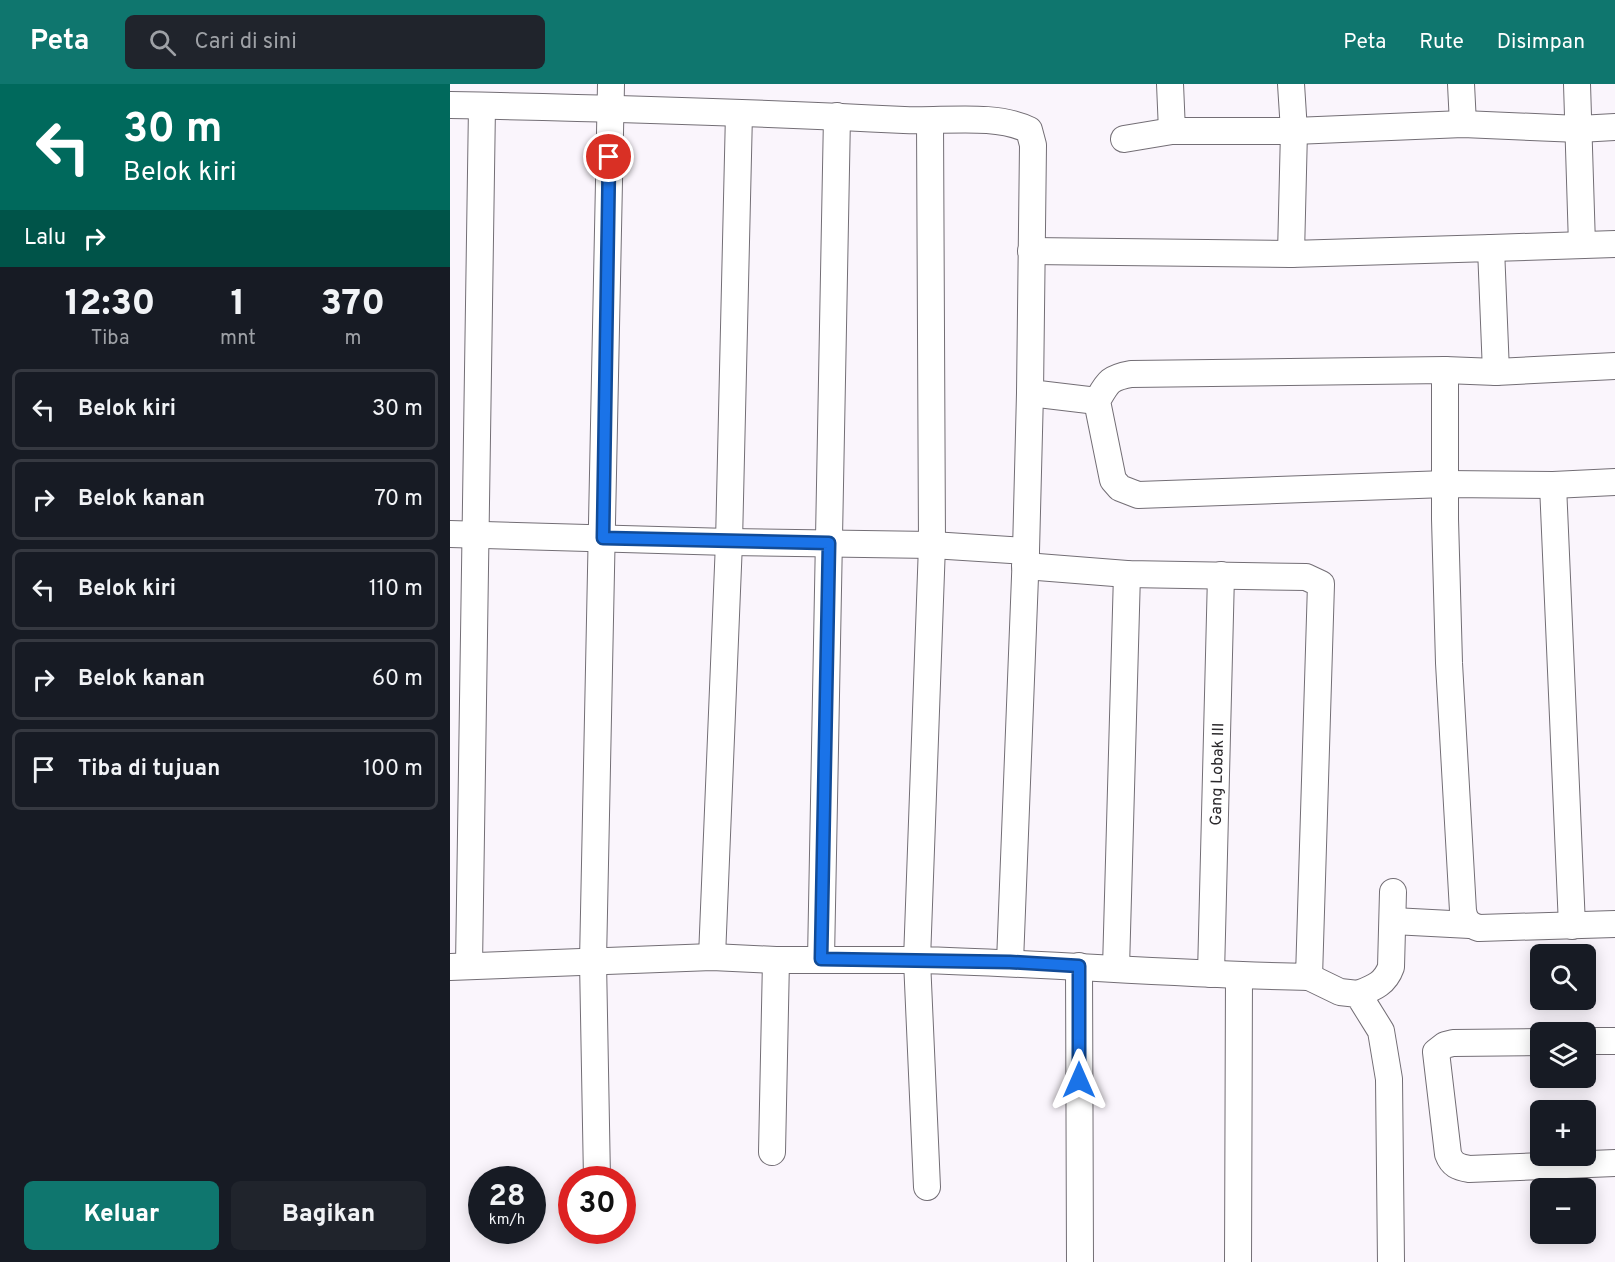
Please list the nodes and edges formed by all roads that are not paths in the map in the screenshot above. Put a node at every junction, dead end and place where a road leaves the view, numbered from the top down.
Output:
1 (1170, 84) edge
2 (1291, 84) edge
3 (1461, 84) edge
4 (1578, 84) edge
5 (611, 93) edge
6 (450, 105) edge
7 (482, 106) junction
8 (739, 113) junction
9 (837, 116) junction
10 (930, 121) junction
11 (1463, 124) junction
12 (1615, 127) edge
13 (1579, 129) junction
14 (1172, 131) junction
15 (1294, 131) junction
16 (1124, 139) dead end
17 (1615, 244) edge
18 (1582, 245) junction
19 (1491, 248) junction
20 (1031, 251) junction
21 (1291, 255) junction
22 (1615, 366) edge
23 (1445, 370) junction
24 (1496, 372) junction
25 (1030, 393) junction
26 (1097, 400) junction
27 (1615, 482) edge
28 (1446, 484) junction
29 (1553, 485) junction
30 (462, 534) edge
31 (603, 538) junction
32 (729, 542) junction
33 (829, 543) junction
34 (932, 545) junction
35 (1025, 558) junction
36 (1127, 574) junction
37 (1221, 575) junction
38 (1393, 892) dead end
39 (1393, 921) junction
40 (1615, 924) edge
41 (1470, 925) junction
42 (1572, 927) junction
43 (712, 957) junction
44 (821, 959) junction
45 (776, 960) junction
46 (917, 960) junction
47 (593, 961) junction
48 (1010, 962) junction
49 (460, 966) edge
50 (1079, 966) junction
51 (1116, 968) junction
52 (1211, 974) junction
53 (1239, 976) junction
54 (1309, 977) junction
55 (1358, 994) junction
56 (1596, 1041) edge
57 (1615, 1041) edge
58 (1530, 1042) edge
59 (772, 1152) dead end
60 (1615, 1163) edge
61 (597, 1166) edge
62 (927, 1187) dead end
63 (1080, 1262) edge
64 (1238, 1262) edge
65 (1391, 1262) edge

1 - 14 street
2 - 15 street
3 - 11 street
4 - 13 street
5 - 7 street
5 - 8 street
5 - 31 street
6 - 7 street
7 - 30 street
8 - 9 street
8 - 32 street
9 - 10 street
9 - 33 street
10 - 20 street
10 - 34 street
11 - 13 street
11 - 15 street
12 - 13 street
13 - 18 street
14 - 15 street
14 - 16 street
15 - 21 street
17 - 18 street
18 - 19 street
19 - 21 street
19 - 24 street
20 - 21 street
20 - 25 street
22 - 24 street
23 - 24 street
23 - 26 street
23 - 28 street
25 - 26 street
25 - 35 street
26 - 28 street
27 - 29 street
28 - 29 street
28 - 41 street
29 - 42 street
30 - 31 street
30 - 49 street
31 - 32 street
31 - 47 street
32 - 33 street
32 - 43 street
33 - 34 street
33 - 44 street
34 - 35 street
34 - 46 street
35 - 36 street
35 - 48 street
36 - 37 street
36 - 51 street
37 - 52 street, Gang Lobak III
37 - 54 street
38 - 39 street
39 - 41 street
39 - 55 street
40 - 42 street
41 - 42 street
43 - 45 street
43 - 47 street
44 - 45 street
44 - 46 street
45 - 59 street
46 - 48 street
46 - 62 street
47 - 49 street
47 - 61 street
48 - 50 street
50 - 51 street
50 - 63 street
51 - 52 street
52 - 53 street
53 - 54 street
53 - 64 street
54 - 55 street
55 - 65 street
56 - 57 street
58 - 60 street

